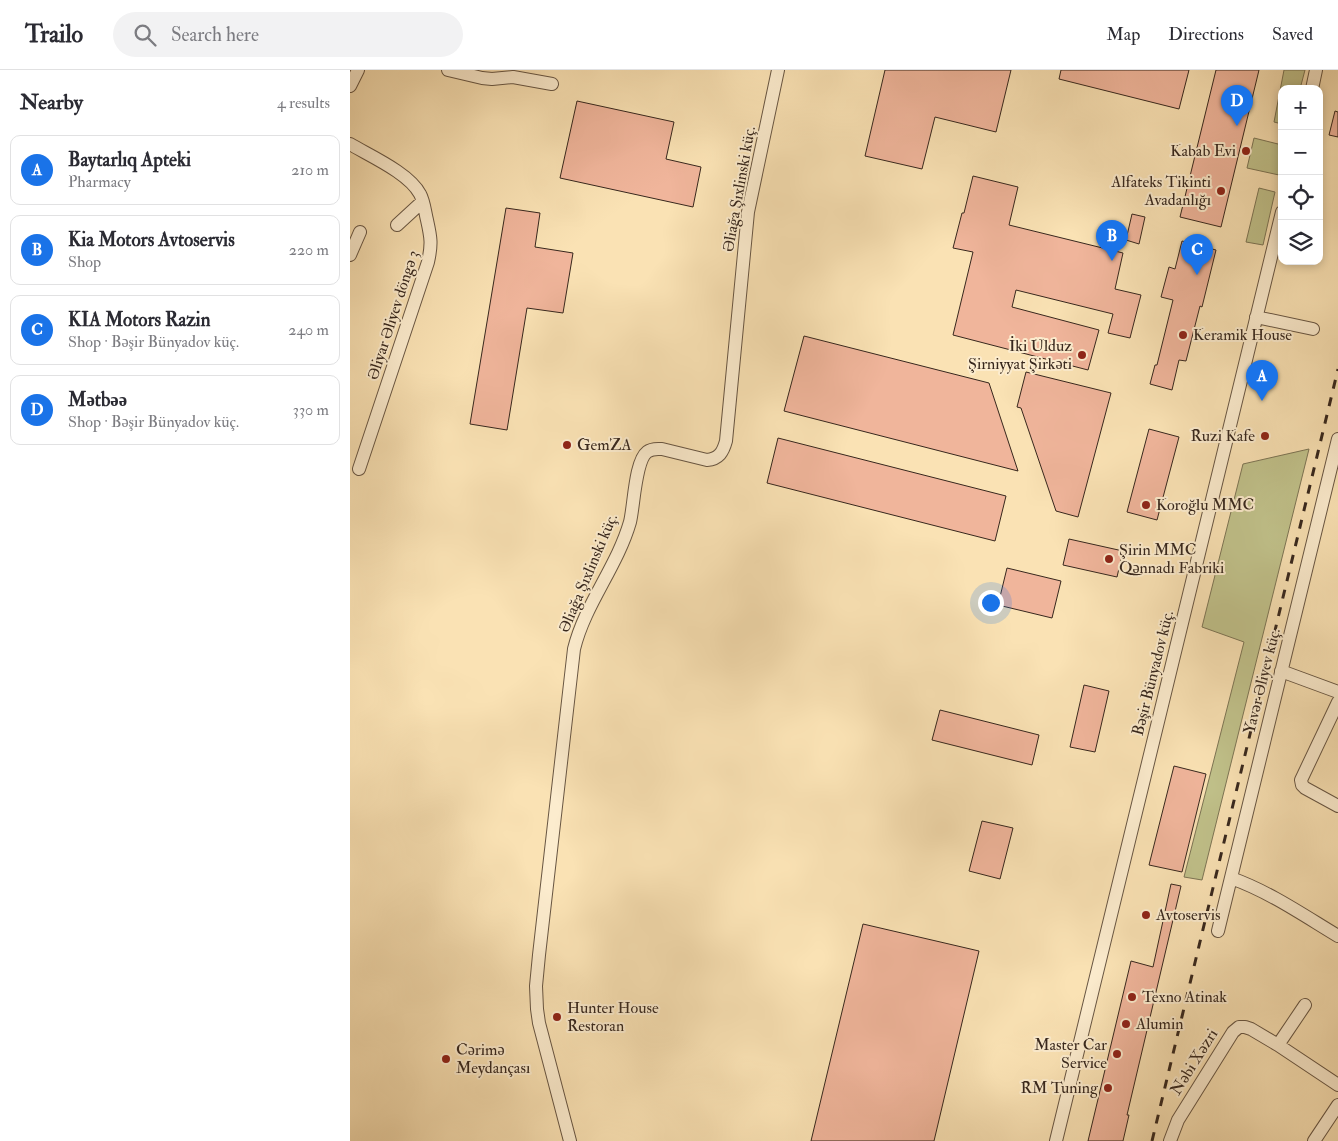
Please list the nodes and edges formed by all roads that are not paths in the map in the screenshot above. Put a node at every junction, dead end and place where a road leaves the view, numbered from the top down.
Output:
1 (358, 70) edge
2 (448, 70) edge
3 (778, 70) edge
4 (1316, 70) edge
5 (552, 84) dead end
6 (1313, 85) edge
7 (350, 86) edge
8 (350, 144) edge
9 (422, 202) junction
10 (1280, 220) edge
11 (397, 225) dead end
12 (360, 232) dead end
13 (350, 255) edge
14 (1256, 317) junction
15 (1313, 329) dead end
16 (1338, 439) edge
17 (359, 469) dead end
18 (1282, 671) junction
19 (1338, 692) edge
20 (1338, 702) edge
21 (1338, 806) edge
22 (1231, 878) junction
23 (1218, 931) dead end
24 (1338, 936) edge
25 (1305, 1005) dead end
26 (1278, 1045) junction
27 (1338, 1085) edge
28 (1338, 1105) edge
29 (570, 1141) edge
30 (1056, 1141) edge
31 (1170, 1141) edge
32 (1314, 1141) edge

1 - 7 street
2 - 5 street
3 - 29 street, Əliağa Şıxlinski küç.
4 - 6 street
8 - 9 street, Əliyar Əliyev döngə 3
9 - 11 street
9 - 17 street, Əliyar Əliyev döngə 3
10 - 14 street, Bəşir Bünyadov küç.
12 - 13 street
14 - 15 street
14 - 30 street, Bəşir Bünyadov küç.
16 - 18 street, Yavər Əliyev küç.
18 - 19 street
18 - 22 street, Yavər Əliyev küç.
20 - 21 street
22 - 23 street, Yavər Əliyev küç.
22 - 24 street
25 - 26 street
26 - 27 street, Nəbi Xəzri
26 - 31 street, Nəbi Xəzri
28 - 32 street

